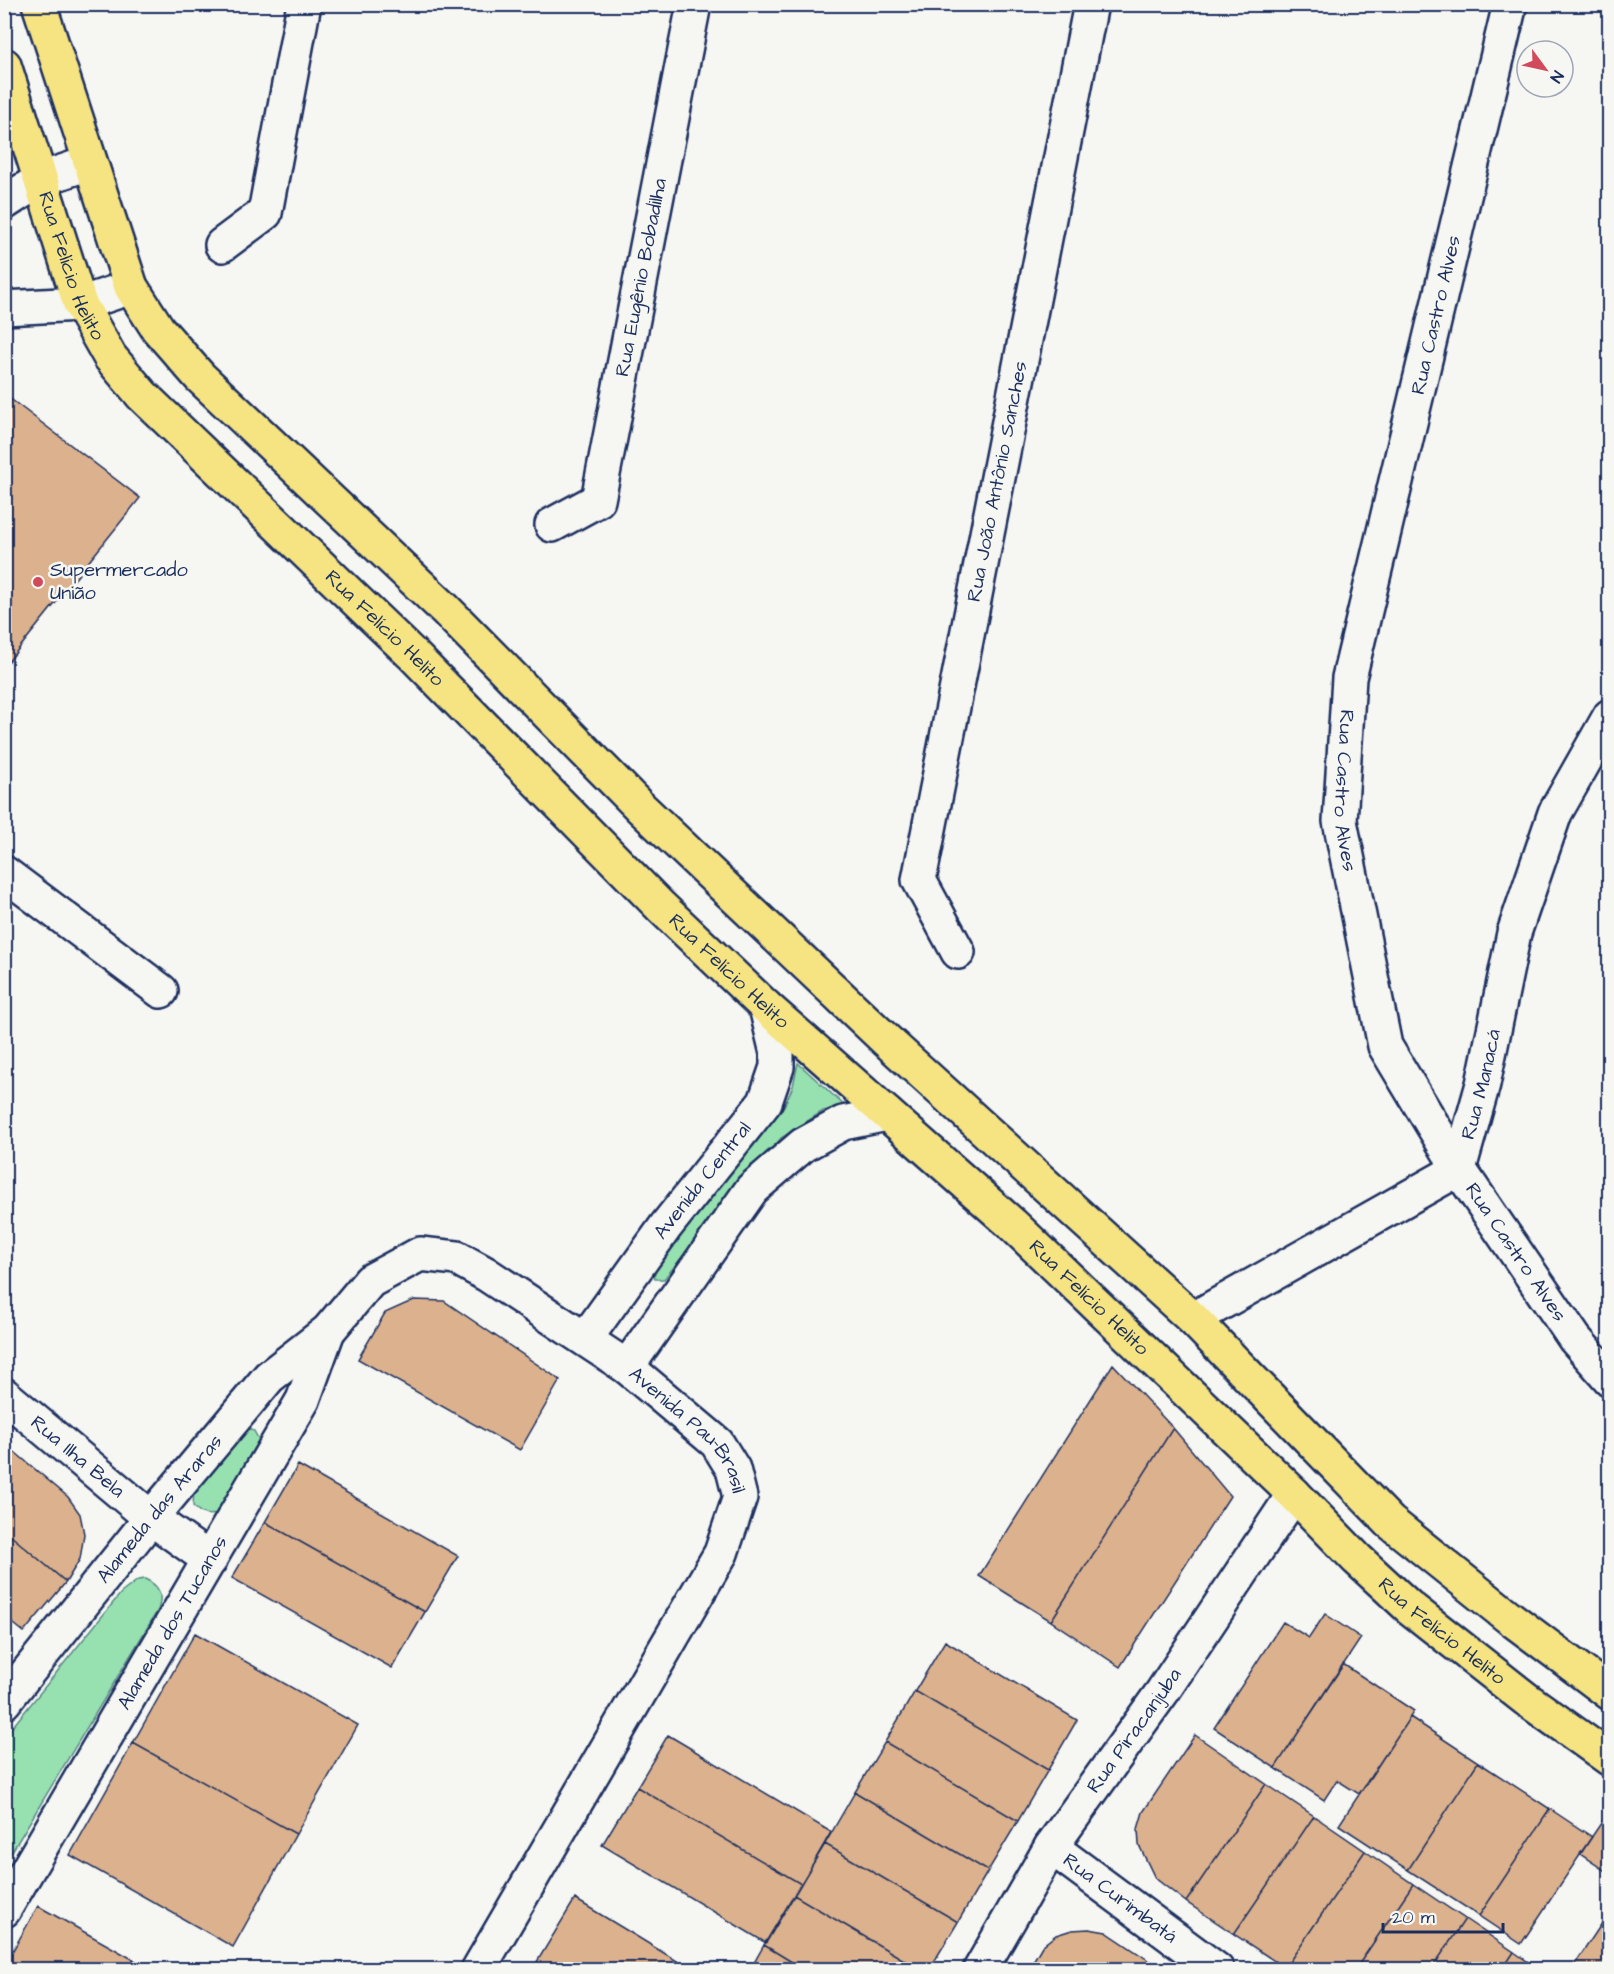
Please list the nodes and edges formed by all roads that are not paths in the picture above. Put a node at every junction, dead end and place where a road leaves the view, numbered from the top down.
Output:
1 (39, 4) edge
2 (304, 4) edge
3 (694, 4) edge
4 (1091, 4) edge
5 (1510, 4) edge
6 (4, 65) edge
7 (89, 163) junction
8 (41, 179) junction
9 (4, 203) edge
10 (222, 245) dead end
11 (131, 287) junction
12 (80, 304) junction
13 (4, 309) edge
14 (552, 525) dead end
15 (1610, 716) edge
16 (4, 873) edge
17 (958, 952) dead end
18 (160, 991) dead end
19 (766, 1007) junction
20 (887, 1114) junction
21 (1459, 1169) junction
22 (1193, 1319) junction
23 (328, 1331) junction
24 (586, 1338) junction
25 (627, 1367) junction
26 (1610, 1378) edge
27 (4, 1395) edge
28 (1294, 1494) junction
29 (151, 1518) junction
30 (210, 1560) junction
31 (1610, 1692) edge
32 (4, 1702) edge
33 (1610, 1759) edge
34 (1051, 1846) junction
35 (4, 1910) edge
36 (478, 1970) edge
37 (980, 1970) edge
38 (1217, 1970) edge

1 - 7 main road
2 - 10 street
3 - 14 street, Rua Eugênio Bobadilha
4 - 17 street, Rua João Antônio Sanches
5 - 21 street, Rua Castro Alves
6 - 8 main road, Rua Felício Helito
7 - 8 street
7 - 11 main road
8 - 9 street
8 - 12 main road, Rua Felício Helito
11 - 12 street
11 - 22 main road
12 - 13 street
12 - 19 main road, Rua Felício Helito
15 - 21 street, Rua Manacá
16 - 18 street
19 - 20 main road, Rua Felício Helito
19 - 24 street, Avenida Central
20 - 25 street
20 - 28 main road, Rua Felício Helito
21 - 22 street
21 - 26 street, Rua Castro Alves
22 - 31 main road
23 - 24 street, Avenida Pau-Brasil
23 - 29 street, Alameda das Araras
23 - 30 street, Alameda dos Tucanos
24 - 25 street, Avenida Pau-Brasil
25 - 36 street, Avenida Pau-Brasil
27 - 29 street, Rua Ilha Bela
28 - 33 main road, Rua Felício Helito
28 - 34 street, Rua Piracanjuba
29 - 30 street, Rua Ilha Bela
29 - 32 street, Alameda das Araras
30 - 35 street, Alameda dos Tucanos
34 - 37 street, Rua Piracanjuba
34 - 38 street, Rua Curimbatá

